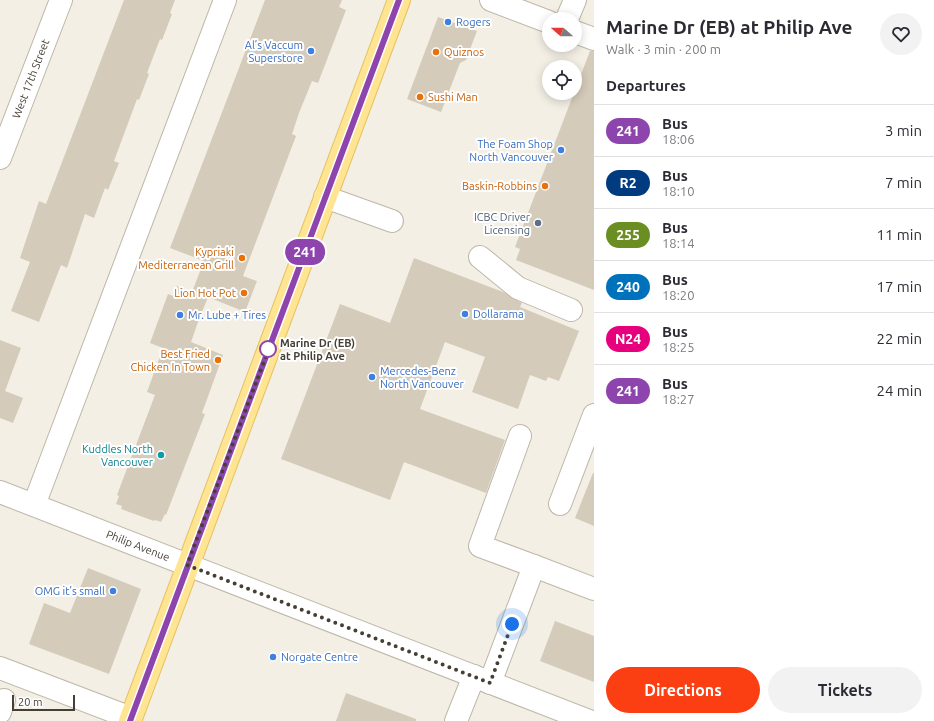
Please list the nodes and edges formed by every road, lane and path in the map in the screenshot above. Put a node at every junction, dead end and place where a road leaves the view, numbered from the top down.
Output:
1 (61, 0) edge
2 (225, 0) edge
3 (399, 0) edge
4 (491, 0) edge
5 (575, 0) edge
6 (571, 12) edge
7 (542, 19) edge
8 (582, 35) edge
9 (594, 39) edge
10 (0, 158) edge
11 (325, 197) junction
12 (392, 221) dead end
13 (480, 256) dead end
14 (571, 310) dead end
15 (594, 415) edge
16 (520, 436) dead end
17 (0, 492) edge
18 (560, 504) dead end
19 (34, 505) junction
20 (187, 565) junction
21 (534, 566) junction
22 (594, 589) edge
23 (0, 668) edge
24 (482, 679) junction
25 (130, 719) edge
26 (456, 721) edge
27 (589, 721) edge

1 - 10 street, West 17th Street
2 - 19 street
3 - 11 main road
4 - 7 street
5 - 6 street
8 - 9 street
11 - 12 street
11 - 20 main road
13 - 14 street
15 - 18 street
16 - 21 street
17 - 19 street, Philip Avenue
19 - 20 street, Philip Avenue
20 - 24 street, Philip Avenue
20 - 25 main road
21 - 22 street
21 - 24 street
23 - 25 street
24 - 26 street
24 - 27 street, Philip Avenue

